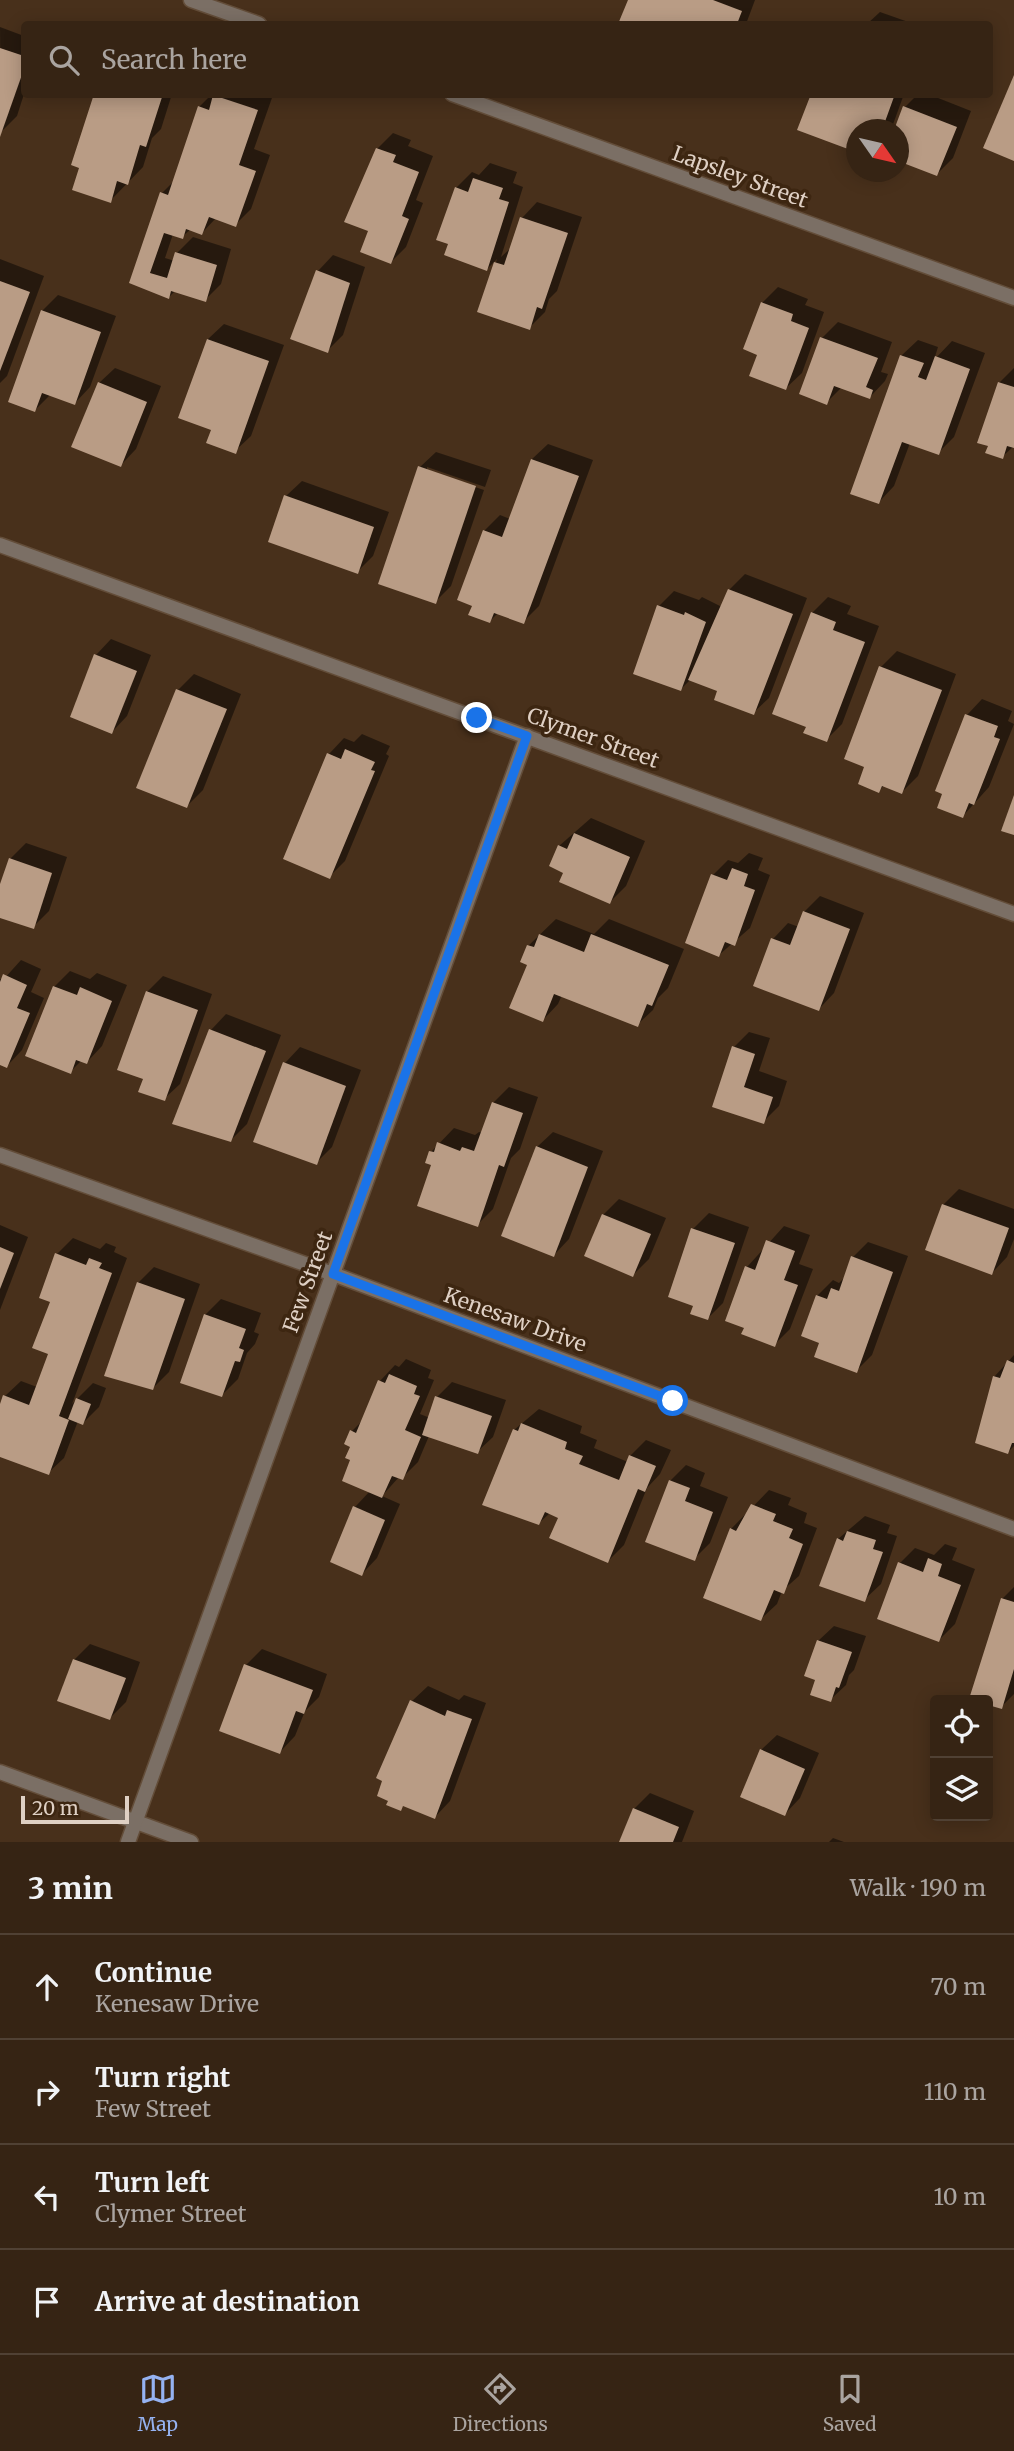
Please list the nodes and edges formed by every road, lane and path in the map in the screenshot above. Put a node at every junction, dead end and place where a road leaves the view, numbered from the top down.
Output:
1 (191, 0) edge
2 (250, 21) edge
3 (463, 98) edge
4 (1014, 298) edge
5 (0, 545) edge
6 (527, 736) junction
7 (1014, 914) edge
8 (0, 1155) edge
9 (333, 1274) junction
10 (1014, 1529) edge
11 (0, 1772) edge
12 (136, 1822) junction
13 (128, 1842) edge
14 (191, 1842) edge

1 - 2 street
3 - 4 street, Lapsley Street
5 - 6 street, Clymer Street
6 - 7 street, Clymer Street
6 - 9 street, Few Street
8 - 9 street, Kenesaw Drive
9 - 10 street, Kenesaw Drive
9 - 12 street, Few Street
11 - 12 street
12 - 13 street, Few Street
12 - 14 street

